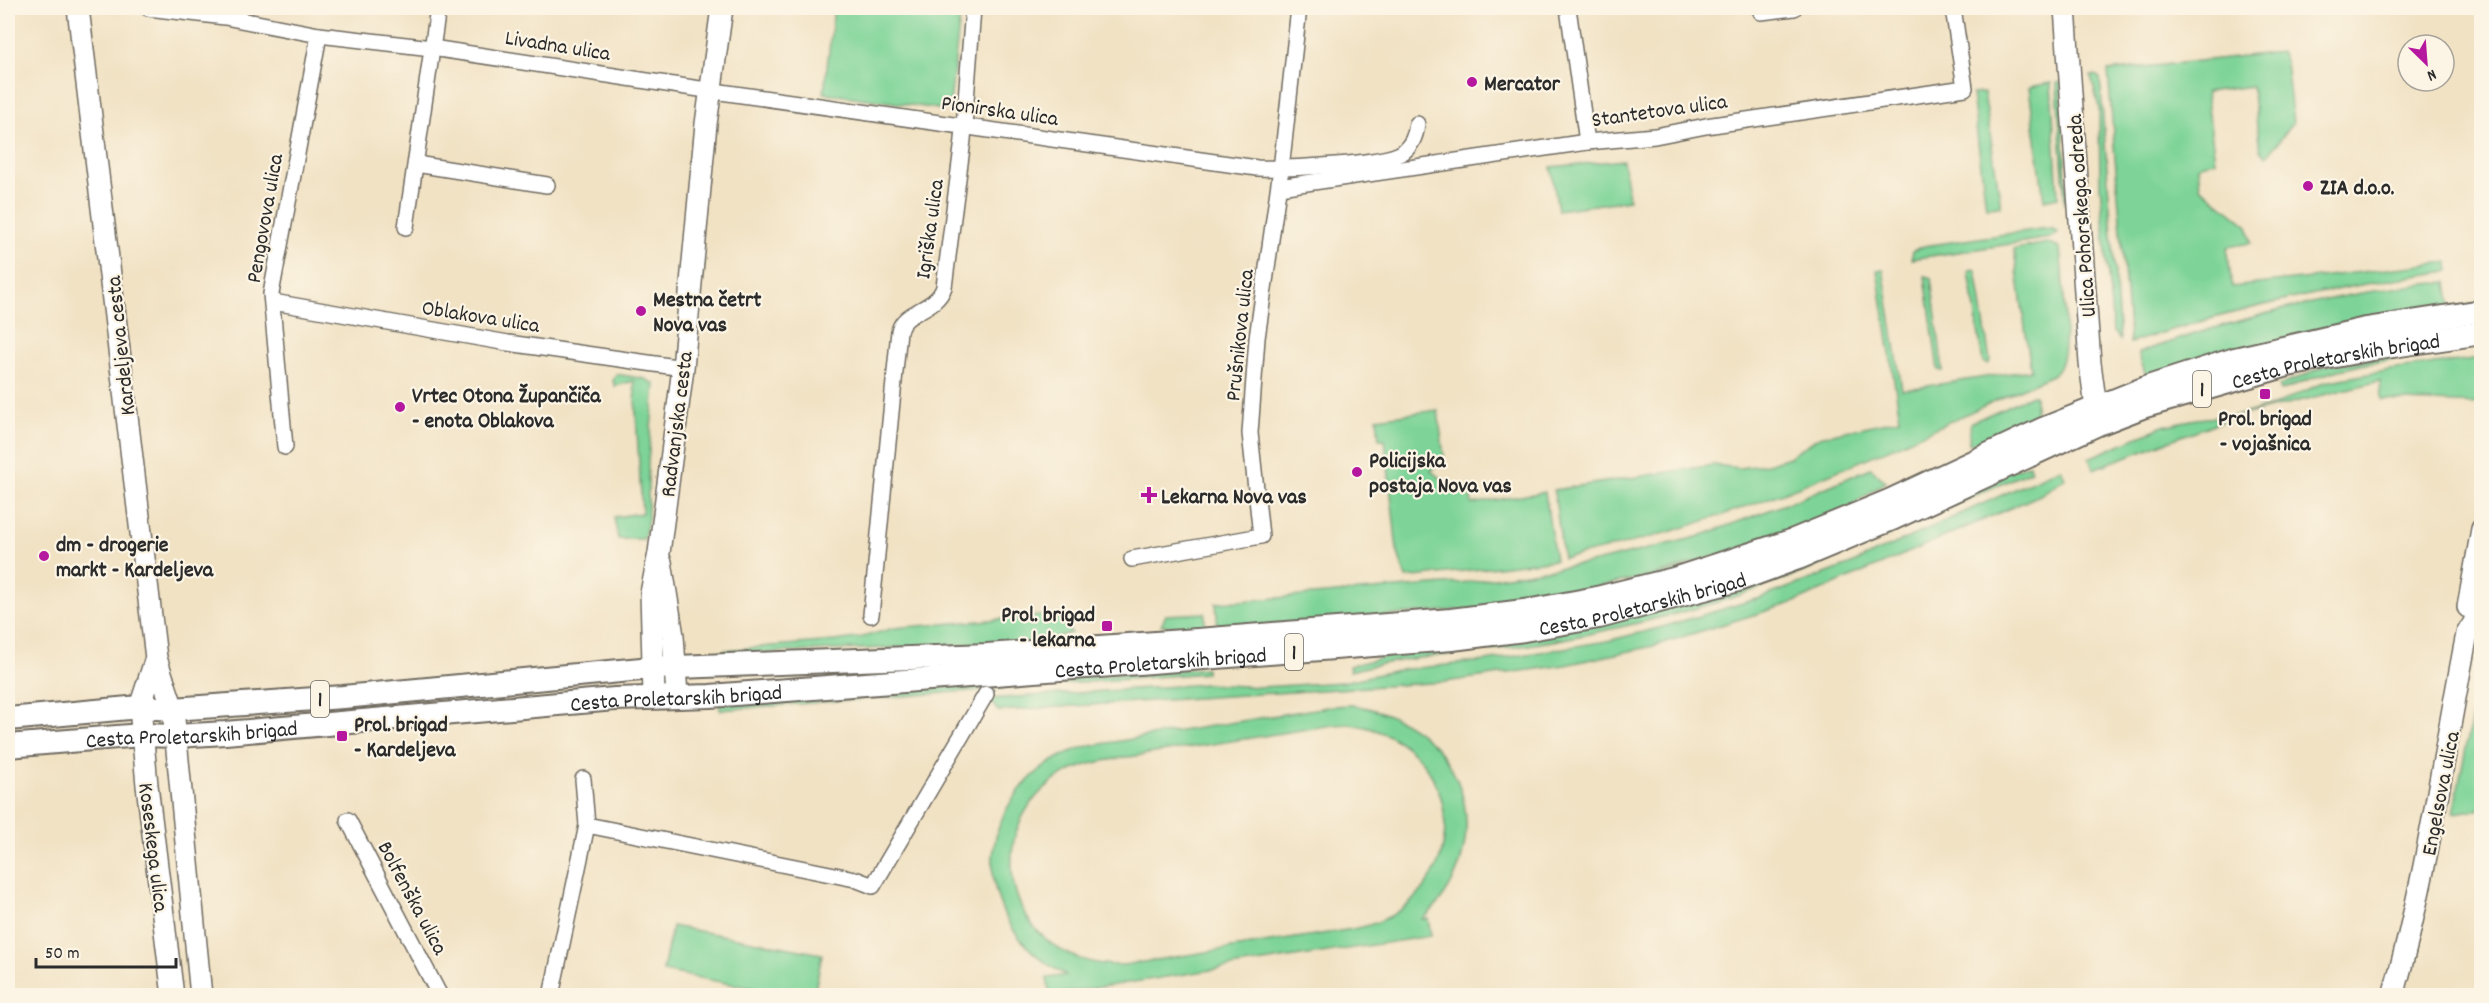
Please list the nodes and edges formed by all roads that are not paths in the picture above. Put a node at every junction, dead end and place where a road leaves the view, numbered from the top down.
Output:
1 (64, 8) edge
2 (78, 8) edge
3 (148, 8) edge
4 (438, 8) edge
5 (722, 8) edge
6 (973, 8) edge
7 (1299, 8) edge
8 (1568, 8) edge
9 (1761, 8) edge
10 (1794, 8) edge
11 (1953, 8) edge
12 (2065, 8) edge
13 (226, 12) edge
14 (82, 34) junction
15 (319, 35) junction
16 (432, 48) junction
17 (711, 91) junction
18 (1417, 124) dead end
19 (963, 126) junction
20 (1587, 142) junction
21 (416, 164) junction
22 (1281, 169) junction
23 (547, 185) dead end
24 (1279, 187) junction
25 (406, 227) dead end
26 (273, 302) junction
27 (2481, 311) edge
28 (2476, 336) edge
29 (683, 368) junction
30 (2097, 415) junction
31 (285, 447) dead end
32 (2481, 529) edge
33 (660, 553) junction
34 (1132, 559) dead end
35 (2481, 591) edge
36 (872, 615) dead end
37 (2468, 634) junction
38 (156, 658) junction
39 (676, 667) junction
40 (652, 668) junction
41 (986, 694) dead end
42 (677, 696) junction
43 (654, 698) junction
44 (140, 707) junction
45 (173, 709) junction
46 (8, 719) edge
47 (141, 735) junction
48 (176, 736) junction
49 (8, 746) edge
50 (583, 779) dead end
51 (348, 820) dead end
52 (587, 825) junction
53 (173, 996) edge
54 (201, 996) edge
55 (440, 996) edge
56 (551, 996) edge
57 (2393, 996) edge

1 - 14 street, Kardeljeva cesta
2 - 14 street, Kardeljeva cesta
3 - 13 street, Livadna ulica
4 - 16 street
5 - 17 street, Radvanjska cesta
6 - 19 street, Igriška ulica
7 - 22 street, Prušnikova ulica
8 - 20 street
9 - 10 street
11 - 20 street, Stantetova ulica
12 - 30 street, Ulica Pohorskega odreda
13 - 15 street, Livadna ulica
14 - 38 street, Kardeljeva cesta
15 - 16 street, Livadna ulica
15 - 26 street, Pengovova ulica
16 - 17 street, Livadna ulica
16 - 21 street
17 - 19 street, Pionirska ulica
17 - 29 street, Radvanjska cesta
18 - 22 street, Pionirska ulica
19 - 22 street, Pionirska ulica
19 - 36 street, Igriška ulica
20 - 24 street, Stantetova ulica
21 - 23 street
21 - 25 street
22 - 24 street, Prušnikova ulica
24 - 34 street, Prušnikova ulica
26 - 29 street, Oblakova ulica
26 - 31 street, Pengovova ulica
27 - 30 main road, Cesta Proletarskih brigad / 1
28 - 30 main road, Cesta Proletarskih brigad / 1
29 - 33 street, Radvanjska cesta
30 - 39 main road, Cesta Proletarskih brigad / 1
30 - 42 main road, Cesta Proletarskih brigad / 1
32 - 37 street
33 - 39 street
33 - 40 street, Radvanjska cesta
35 - 37 street, Engelsova ulica
37 - 57 street, Engelsova ulica
38 - 44 street
38 - 45 street, Koseskega ulica
39 - 40 main road, Cesta Proletarskih brigad / 1
39 - 42 street
40 - 43 street, Radvanjska cesta
40 - 45 main road, Cesta Proletarskih brigad / 1
41 - 52 street
42 - 43 main road, Cesta Proletarskih brigad / 1
43 - 48 main road, Cesta Proletarskih brigad / 1
44 - 45 main road, Cesta Proletarskih brigad / 1
44 - 46 main road, Cesta Proletarskih brigad / 1
44 - 47 street, Koseskega ulica
45 - 48 street, Koseskega ulica
47 - 48 main road, Cesta Proletarskih brigad / 1
47 - 49 main road, Cesta Proletarskih brigad / 1
47 - 53 street, Koseskega ulica
48 - 54 street, Koseskega ulica
50 - 52 street
51 - 55 street, Bolfenška ulica
52 - 56 street

